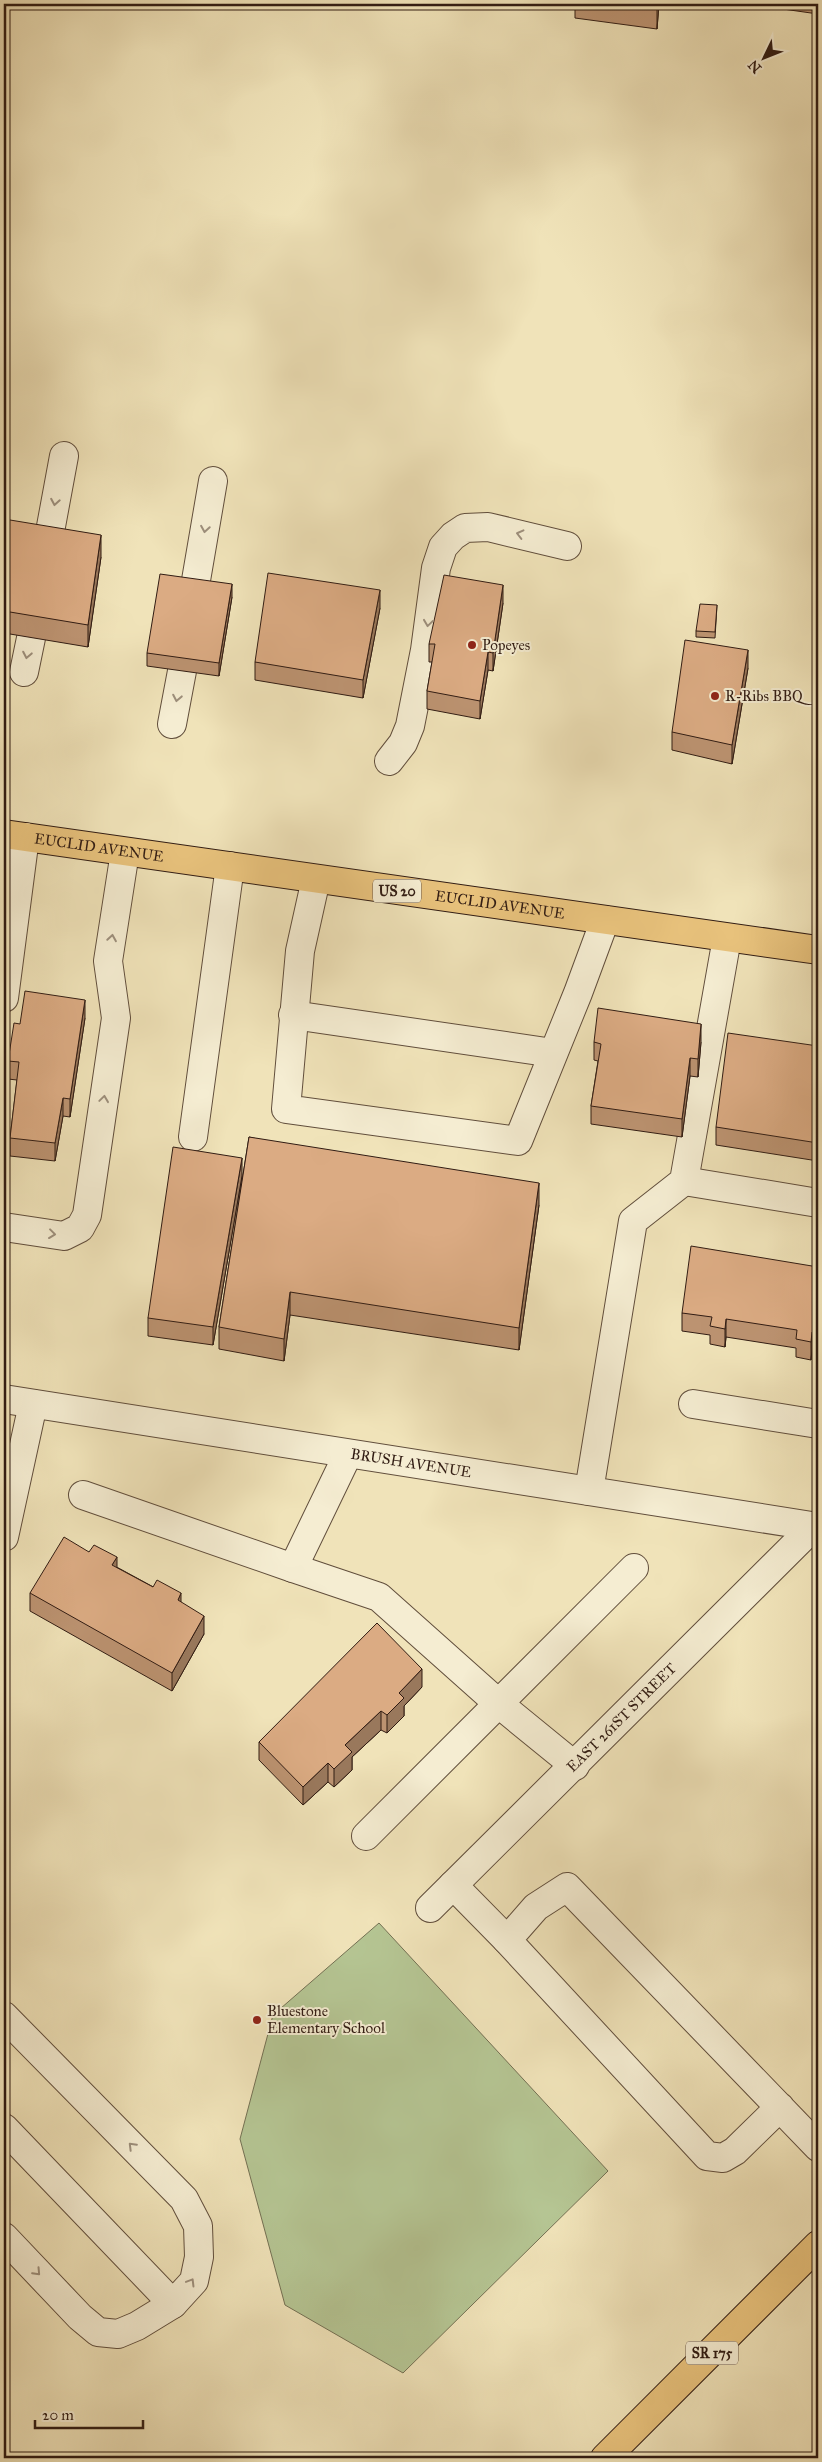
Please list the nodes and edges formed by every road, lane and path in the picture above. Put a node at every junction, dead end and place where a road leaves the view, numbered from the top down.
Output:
1 (64, 456) dead end
2 (213, 481) dead end
3 (567, 546) dead end
4 (47, 548) edge
5 (194, 592) edge
6 (31, 638) edge
7 (182, 671) edge
8 (24, 672) dead end
9 (172, 724) dead end
10 (389, 761) dead end
11 (14, 836) edge
12 (125, 852) junction
13 (230, 866) junction
14 (316, 879) junction
15 (605, 920) junction
16 (726, 938) junction
17 (818, 950) edge
18 (4, 998) edge
19 (293, 1015) junction
20 (553, 1053) junction
21 (193, 1137) dead end
22 (684, 1181) junction
23 (818, 1203) edge
24 (4, 1227) edge
25 (4, 1399) edge
26 (32, 1404) junction
27 (693, 1404) dead end
28 (818, 1424) edge
29 (348, 1454) junction
30 (589, 1491) junction
31 (83, 1495) dead end
32 (816, 1527) edge
33 (4, 1537) edge
34 (293, 1568) junction
35 (634, 1568) dead end
36 (499, 1704) junction
37 (574, 1766) junction
38 (366, 1836) dead end
39 (453, 1886) junction
40 (430, 1908) dead end
41 (507, 1940) junction
42 (4, 2016) edge
43 (780, 2107) junction
44 (4, 2128) edge
45 (818, 2147) edge
46 (4, 2237) edge
47 (818, 2245) edge
48 (173, 2304) junction
49 (605, 2458) edge

1 -> 4 street
2 -> 5 street
3 -> 10 street
6 -> 8 street
7 -> 9 street
11 - 12 main road, EUCLID AVENUE / US 20
11 - 18 street
12 - 13 main road, EUCLID AVENUE / US 20
24 -> 12 street
13 - 14 main road, EUCLID AVENUE / US 20
13 - 21 street
14 - 15 main road, EUCLID AVENUE / US 20
14 - 19 street
15 - 16 main road, EUCLID AVENUE / US 20
15 - 20 street
16 - 17 main road, EUCLID AVENUE / US 20
16 - 22 street
19 - 20 street
19 - 20 street
22 - 23 street
22 - 30 street
25 - 26 street, BRUSH AVENUE
26 - 29 street, BRUSH AVENUE
26 - 33 street
27 - 28 street
29 - 30 street, BRUSH AVENUE
29 - 34 street
30 - 32 street, BRUSH AVENUE
31 - 34 street
32 - 37 street, EAST 261ST STREET
34 - 36 street
35 - 36 street
36 - 37 street
36 - 38 street
37 - 39 street, EAST 261ST STREET
39 - 40 street, EAST 261ST STREET
39 - 41 street
41 - 43 street
41 - 43 street
48 -> 42 street
43 - 45 street
44 - 48 street
46 -> 48 street
47 - 49 main road, SR 175

